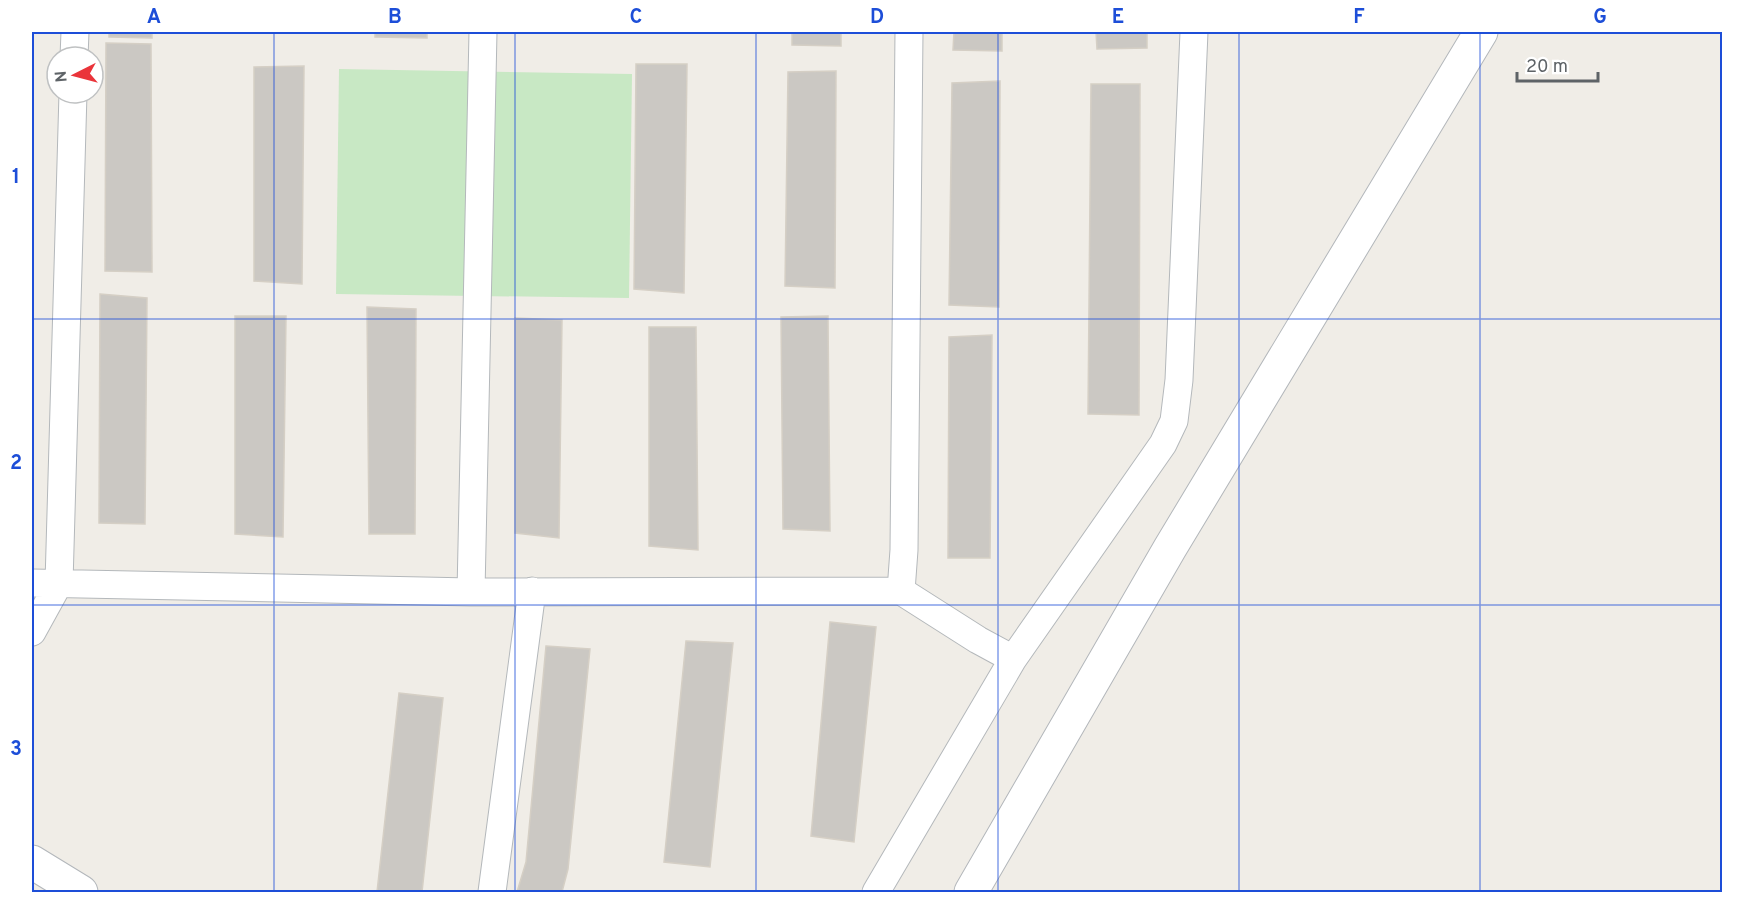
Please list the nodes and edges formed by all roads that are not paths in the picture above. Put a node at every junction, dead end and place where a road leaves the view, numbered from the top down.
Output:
1 (483, 32) edge
2 (909, 32) edge
3 (1194, 32) edge
4 (1481, 32) edge
5 (73, 105) edge
6 (32, 583) edge
7 (59, 583) junction
8 (532, 591) junction
9 (901, 591) junction
10 (471, 592) junction
11 (32, 632) edge
12 (1013, 659) junction
13 (32, 861) edge
14 (81, 892) edge
15 (492, 892) edge
16 (876, 892) edge
17 (971, 892) edge

1 - 10 street
2 - 9 street
3 - 12 street
4 - 17 street
5 - 7 street
6 - 7 street
7 - 10 street
7 - 11 street
8 - 9 street
8 - 10 street
8 - 15 street
9 - 12 street
12 - 16 street
13 - 14 street

